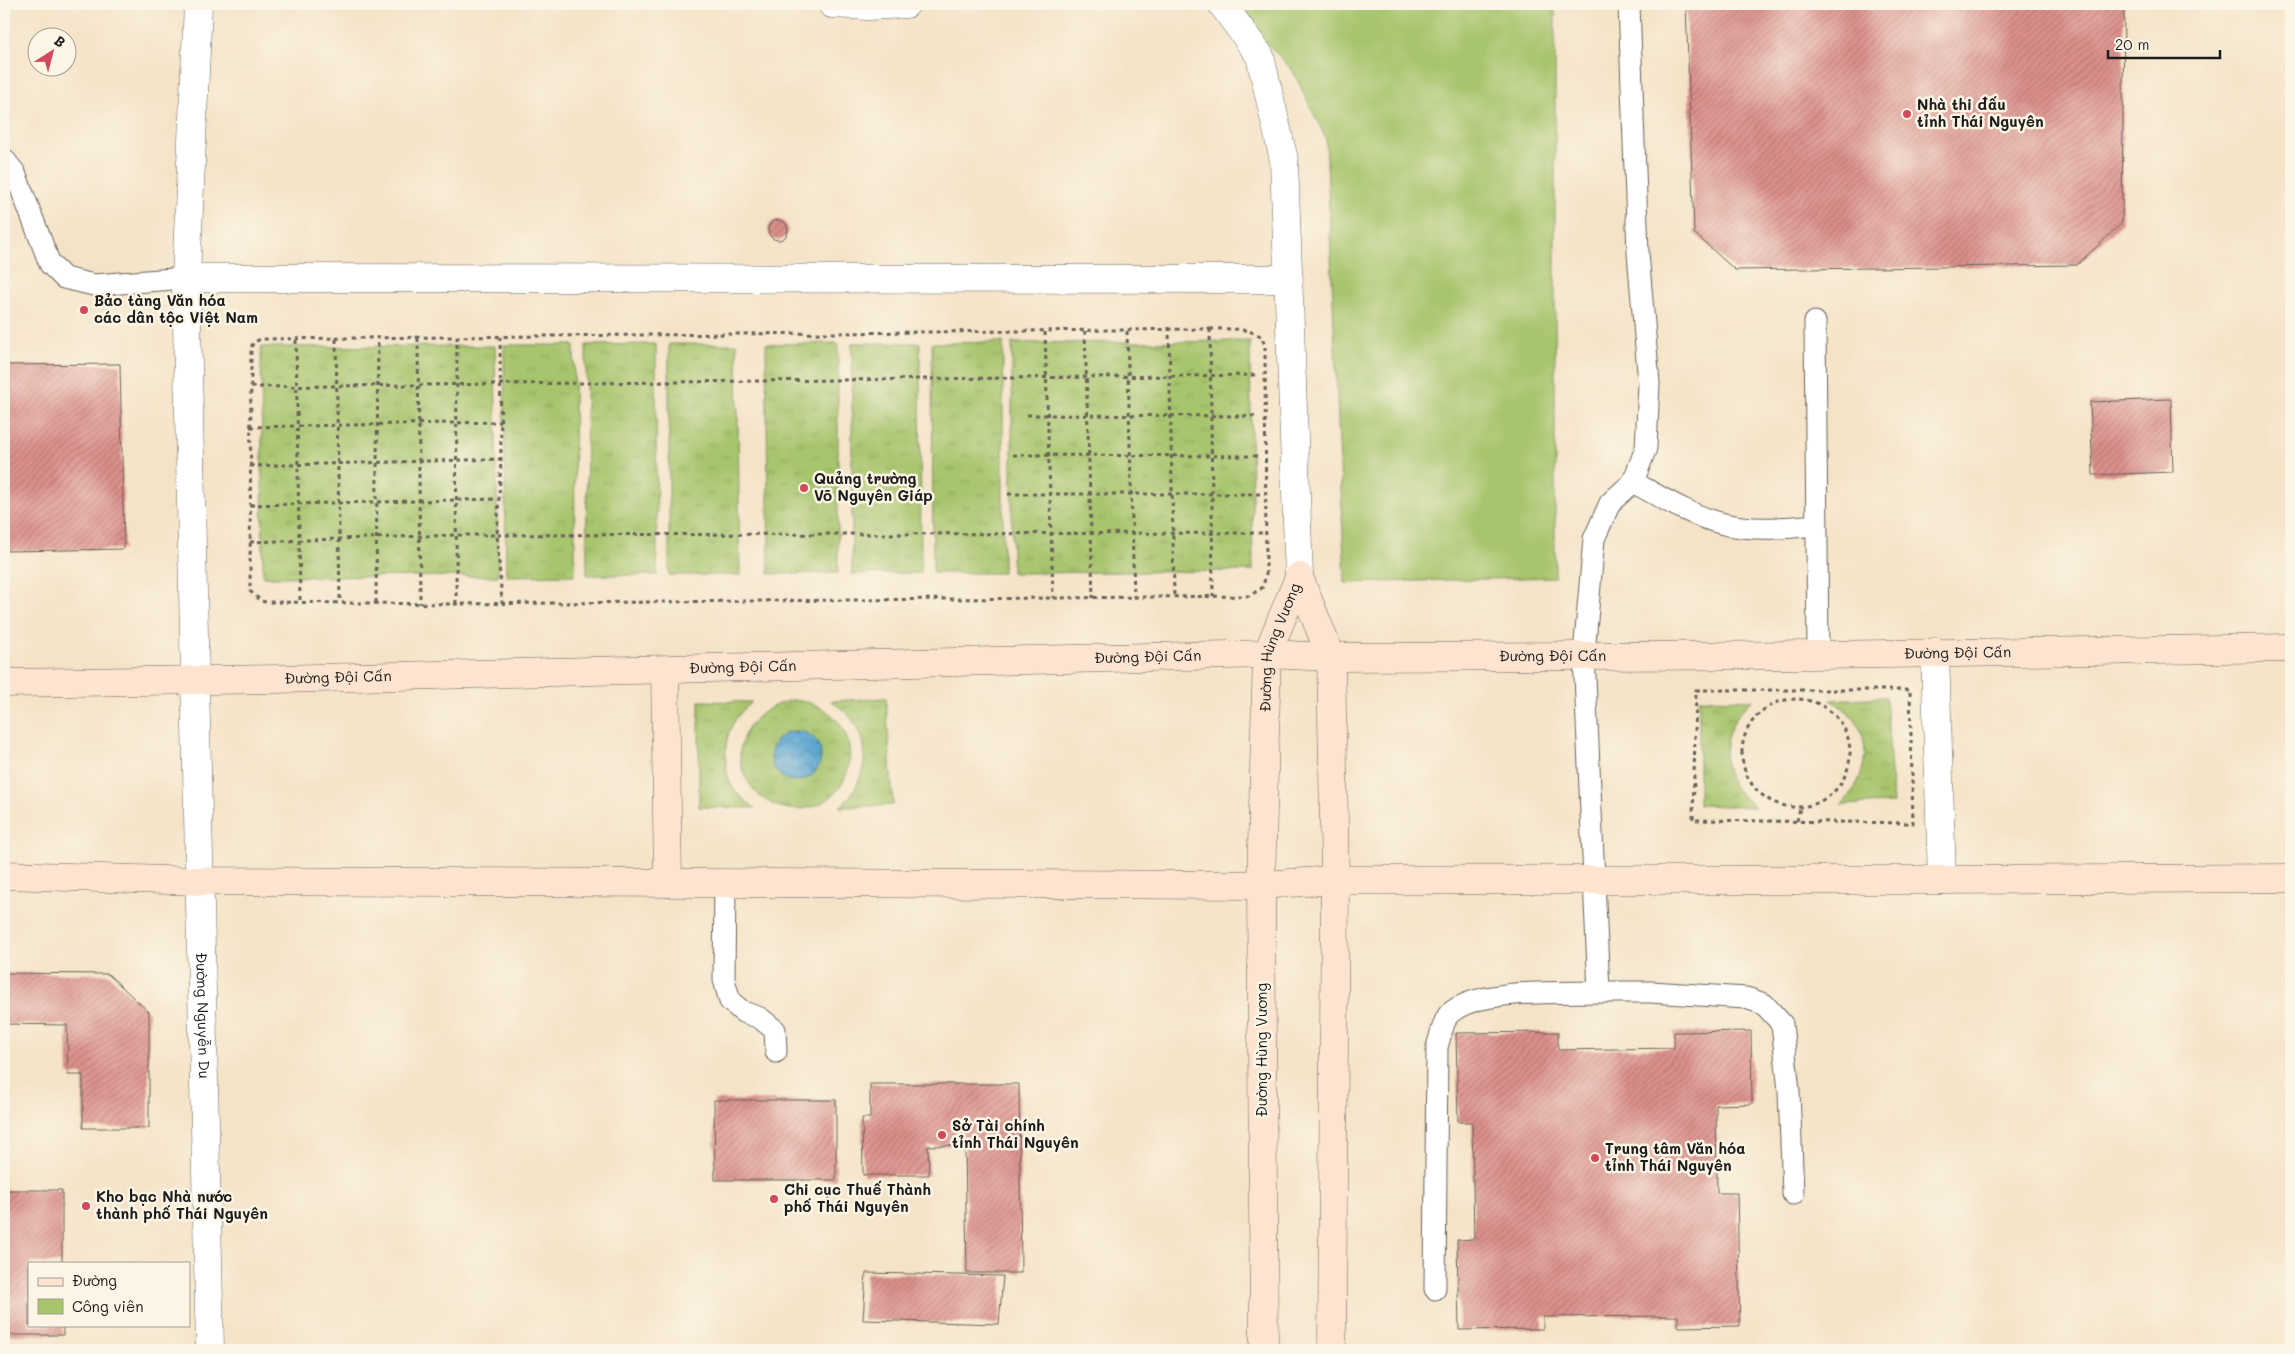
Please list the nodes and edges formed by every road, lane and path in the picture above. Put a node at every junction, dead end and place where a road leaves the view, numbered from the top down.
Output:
1 (198, 4) edge
2 (832, 4) edge
3 (906, 4) edge
4 (1222, 4) edge
5 (1629, 4) edge
6 (4, 159) edge
7 (186, 278) junction
8 (1289, 279) junction
9 (1815, 322) dead end
10 (1169, 329) junction
11 (1210, 329) junction
12 (1085, 331) junction
13 (1127, 331) junction
14 (1045, 332) junction
15 (500, 337) junction
16 (378, 338) junction
17 (418, 338) junction
18 (457, 338) junction
19 (336, 339) junction
20 (296, 340) junction
21 (1265, 374) junction
22 (1170, 376) junction
23 (1211, 376) junction
24 (1087, 377) junction
25 (1128, 377) junction
26 (1047, 378) junction
27 (457, 384) junction
28 (500, 384) junction
29 (418, 385) junction
30 (296, 386) junction
31 (337, 386) junction
32 (378, 386) junction
33 (251, 387) junction
34 (1026, 415) dead end
35 (1048, 415) junction
36 (1088, 415) junction
37 (1130, 416) junction
38 (1170, 416) junction
39 (1211, 416) junction
40 (1264, 416) junction
41 (500, 422) junction
42 (457, 423) junction
43 (377, 424) junction
44 (418, 424) junction
45 (337, 425) junction
46 (297, 426) junction
47 (250, 427) junction
48 (1013, 455) dead end
49 (1048, 455) junction
50 (1089, 456) junction
51 (1131, 456) junction
52 (1171, 456) junction
53 (1212, 456) junction
54 (1266, 456) junction
55 (501, 459) junction
56 (457, 460) junction
57 (418, 461) junction
58 (377, 463) junction
59 (338, 464) junction
60 (298, 465) junction
61 (250, 466) junction
62 (1633, 482) junction
63 (1008, 494) dead end
64 (1050, 494) junction
65 (1131, 494) junction
66 (1171, 494) junction
67 (1212, 494) junction
68 (1266, 494) junction
69 (1090, 495) junction
70 (499, 498) junction
71 (419, 500) junction
72 (457, 500) junction
73 (377, 501) junction
74 (339, 502) junction
75 (298, 503) junction
76 (250, 505) junction
77 (1815, 525) junction
78 (1051, 533) junction
79 (1092, 533) junction
80 (1172, 533) junction
81 (1213, 533) junction
82 (1266, 533) junction
83 (1132, 534) junction
84 (457, 535) junction
85 (497, 535) junction
86 (419, 536) junction
87 (377, 538) junction
88 (339, 539) junction
89 (299, 540) junction
90 (250, 542) junction
91 (1299, 577) junction
92 (1213, 596) junction
93 (1134, 597) junction
94 (1174, 597) junction
95 (1053, 598) junction
96 (1093, 598) junction
97 (300, 602) junction
98 (340, 602) junction
99 (376, 603) junction
100 (502, 603) junction
101 (420, 604) junction
102 (456, 604) junction
103 (2291, 648) edge
104 (1935, 652) junction
105 (1267, 654) junction
106 (1584, 654) junction
107 (1818, 655) junction
108 (1331, 657) junction
109 (665, 670) junction
110 (195, 681) junction
111 (4, 683) edge
112 (1796, 690) junction
113 (1792, 698) junction
114 (1800, 808) junction
115 (1797, 822) junction
116 (4, 875) edge
117 (2291, 878) edge
118 (1335, 880) junction
119 (1594, 880) junction
120 (1942, 880) junction
121 (200, 881) junction
122 (668, 883) junction
123 (725, 883) junction
124 (1261, 885) junction
125 (1599, 992) junction
126 (776, 1052) dead end
127 (1793, 1194) dead end
128 (1434, 1289) dead end
129 (210, 1350) edge
130 (1264, 1350) edge
131 (1332, 1350) edge

1 - 7 street, Đường Nguyễn Du
2 - 3 street
4 - 8 street
5 - 62 lane
6 - 7 lane
7 - 8 street
7 - 110 street, Đường Nguyễn Du
8 - 91 street
9 - 77 lane
10 - 11 path
10 - 13 path
10 - 22 path
11 - 21 path
11 - 23 path
12 - 13 path
12 - 14 path
12 - 24 path
13 - 25 path
14 - 15 path
14 - 26 path
15 - 18 path
15 - 28 path
16 - 17 path
16 - 19 path
16 - 32 path
17 - 18 path
17 - 29 path
18 - 27 path
19 - 20 path
19 - 31 path
20 - 30 path
20 - 33 path
21 - 23 path
21 - 40 path
22 - 23 path
22 - 25 path
22 - 38 path
23 - 39 path
24 - 25 path
24 - 26 path
24 - 36 path
25 - 37 path
26 - 28 path
26 - 35 path
27 - 28 path
27 - 29 path
27 - 42 path
28 - 41 path
29 - 32 path
29 - 44 path
30 - 31 path
30 - 33 path
30 - 46 path
31 - 32 path
31 - 45 path
32 - 43 path
33 - 47 path
34 - 35 path
35 - 36 path
35 - 49 path
36 - 37 path
36 - 50 path
37 - 38 path
37 - 51 path
38 - 39 path
38 - 52 path
39 - 40 path
39 - 53 path
40 - 54 path
41 - 42 path
41 - 55 path
42 - 44 path
42 - 56 path
43 - 44 path
43 - 45 path
43 - 58 path
44 - 57 path
45 - 46 path
45 - 59 path
46 - 47 path
46 - 60 path
47 - 61 path
48 - 49 path
49 - 50 path
49 - 64 path
50 - 51 path
50 - 69 path
51 - 52 path
51 - 65 path
52 - 53 path
52 - 66 path
53 - 54 path
53 - 67 path
54 - 68 path
55 - 56 path
55 - 70 path
56 - 57 path
56 - 72 path
57 - 58 path
57 - 71 path
58 - 59 path
58 - 73 path
59 - 60 path
59 - 74 path
60 - 61 path
60 - 75 path
61 - 76 path
62 - 77 lane
62 - 106 lane
63 - 64 path
64 - 69 path
64 - 78 path
65 - 66 path
65 - 69 path
65 - 83 path
66 - 67 path
66 - 80 path
67 - 68 path
67 - 81 path
68 - 82 path
69 - 79 path
70 - 72 path
70 - 85 path
71 - 72 path
71 - 73 path
71 - 86 path
72 - 84 path
73 - 74 path
73 - 87 path
74 - 75 path
74 - 88 path
75 - 76 path
75 - 89 path
76 - 90 path
77 - 107 lane
78 - 79 path
78 - 85 path
78 - 95 path
79 - 83 path
79 - 96 path
80 - 81 path
80 - 83 path
80 - 94 path
81 - 82 path
81 - 92 path
82 - 92 path
83 - 93 path
84 - 85 path
84 - 86 path
84 - 102 path
85 - 100 path
86 - 87 path
86 - 101 path
87 - 88 path
87 - 99 path
88 - 89 path
88 - 98 path
89 - 90 path
89 - 97 path
90 - 97 path
91 - 105 main road, Đường Hùng Vương
91 - 108 main road, Đường Hùng Vương
92 - 94 path
93 - 94 path
93 - 96 path
95 - 96 path
95 - 100 path
97 - 98 path
98 - 99 path
99 - 101 path
100 - 102 path
101 - 102 path
103 - 104 main road, Đường Đội Cấn
104 - 107 main road, Đường Đội Cấn
104 - 120 street
105 - 108 main road, Đường Đội Cấn
105 - 109 main road, Đường Đội Cấn
105 - 124 main road, Đường Hùng Vương
106 - 107 main road, Đường Đội Cấn
106 - 108 main road, Đường Đội Cấn
106 - 119 lane
108 - 118 main road, Đường Hùng Vương
109 - 110 main road, Đường Đội Cấn
109 - 122 main road
110 - 111 main road, Đường Đội Cấn
110 - 121 street, Đường Nguyễn Du
112 - 113 path
112 - 115 path
112 - 115 path
113 - 114 path
113 - 114 path
114 - 115 path
116 - 121 main road
117 - 120 main road
118 - 119 main road
118 - 124 main road
118 - 131 main road, Đường Hùng Vương
119 - 120 main road
119 - 125 lane
121 - 122 main road
121 - 129 street, Đường Nguyễn Du
122 - 123 main road
123 - 124 main road
123 - 126 lane
124 - 130 main road, Đường Hùng Vương
125 - 127 lane
125 - 128 lane

